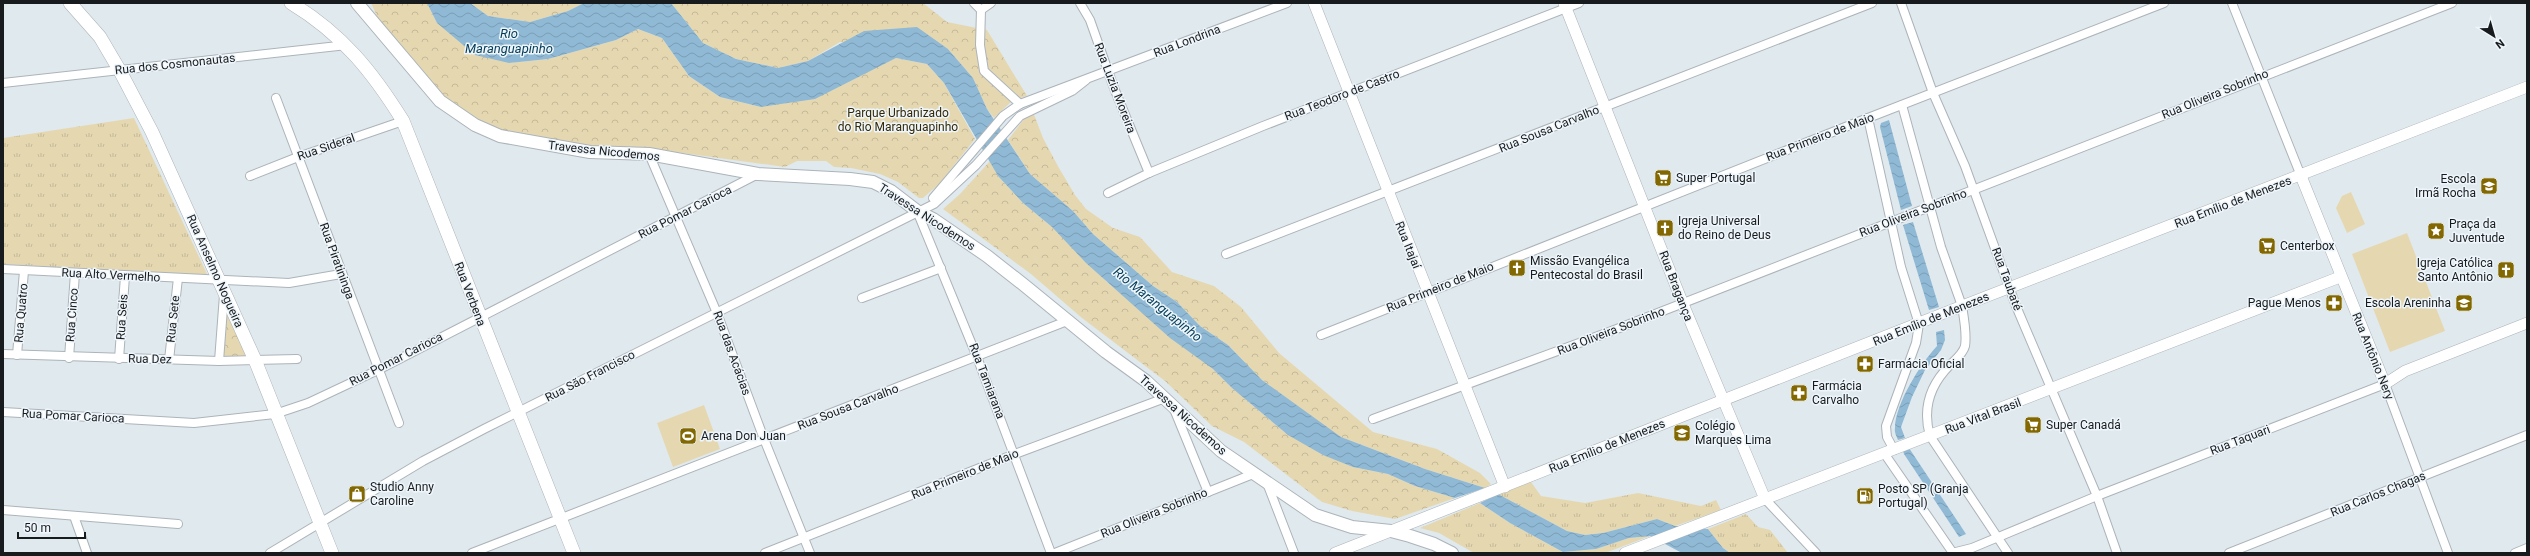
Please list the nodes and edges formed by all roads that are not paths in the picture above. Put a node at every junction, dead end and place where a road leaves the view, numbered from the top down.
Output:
1 (70, 3) edge
2 (291, 3) edge
3 (357, 3) edge
4 (974, 3) edge
5 (991, 3) edge
6 (1080, 3) edge
7 (1288, 3) edge
8 (1314, 3) edge
9 (1579, 3) edge
10 (1872, 3) edge
11 (1900, 3) edge
12 (2164, 3) edge
13 (2232, 3) edge
14 (2452, 3) edge
15 (1565, 6) edge
16 (981, 10) junction
17 (348, 45) junction
18 (120, 71) junction
19 (1108, 72) junction
20 (2261, 76) junction
21 (1086, 80) junction
22 (3, 83) edge
23 (2527, 88) edge
24 (1349, 93) junction
25 (1934, 93) junction
26 (276, 98) dead end
27 (1020, 104) junction
28 (1902, 105) junction
29 (1605, 107) junction
30 (1868, 118) junction
31 (403, 121) junction
32 (649, 154) junction
33 (298, 157) junction
34 (1149, 173) junction
35 (758, 174) junction
36 (250, 176) dead end
37 (2301, 176) junction
38 (1973, 190) junction
39 (1108, 193) dead end
40 (1387, 193) junction
41 (1645, 205) junction
42 (1929, 206) junction
43 (917, 211) junction
44 (678, 217) junction
45 (1890, 221) junction
46 (1226, 254) dead end
47 (941, 268) junction
48 (3, 269) edge
49 (24, 271) junction
50 (75, 273) junction
51 (341, 274) junction
52 (125, 276) junction
53 (2340, 277) junction
54 (178, 278) junction
55 (222, 285) junction
56 (2010, 288) junction
57 (1427, 292) junction
58 (862, 298) dead end
59 (1683, 304) junction
60 (1962, 306) junction
61 (717, 313) junction
62 (479, 317) junction
63 (1067, 320) junction
64 (2527, 323) edge
65 (1918, 324) junction
66 (1321, 335) dead end
67 (3, 354) edge
68 (17, 355) junction
69 (977, 357) junction
70 (68, 358) junction
71 (119, 359) junction
72 (297, 359) dead end
73 (169, 360) junction
74 (255, 360) junction
75 (219, 361) junction
76 (378, 370) junction
77 (2385, 384) junction
78 (1466, 386) junction
79 (2051, 389) junction
80 (1165, 398) junction
81 (1722, 401) junction
82 (1173, 408) junction
83 (3, 412) edge
84 (518, 412) junction
85 (275, 414) junction
86 (1373, 419) dead end
87 (399, 424) dead end
88 (2527, 435) edge
89 (1930, 436) junction
90 (764, 439) junction
91 (1889, 451) junction
92 (1015, 454) junction
93 (1253, 474) junction
94 (2419, 478) junction
95 (1267, 483) junction
96 (1500, 488) junction
97 (1208, 492) junction
98 (2097, 496) junction
99 (1765, 499) junction
100 (3, 510) edge
101 (74, 516) junction
102 (560, 517) junction
103 (321, 523) junction
104 (178, 524) dead end
105 (1391, 531) junction
106 (1998, 536) junction
107 (804, 538) junction
108 (2527, 548) edge
109 (87, 553) edge
110 (270, 553) edge
111 (332, 553) edge
112 (472, 553) edge
113 (574, 553) edge
114 (765, 553) edge
115 (810, 553) edge
116 (1051, 553) edge
117 (1055, 553) edge
118 (1294, 553) edge
119 (1335, 553) edge
120 (1452, 553) edge
121 (1625, 553) edge
122 (1816, 553) edge
123 (1953, 553) edge
124 (2008, 553) edge
125 (2117, 553) edge
126 (2229, 553) edge
127 (2448, 553) edge
128 (2515, 553) edge

1 - 18 main road, Rua Anselmo Nogueira
2 - 17 main road, Rua Verbena
3 - 32 main road, Travessa Nicodemos
4 - 16 street
5 - 16 street
6 - 19 street, Rua Luzia Moreira
7 - 19 street, Rua Londrina
8 - 24 street, Rua Itajaí
9 - 15 street, Rua Teodoro de Castro
10 - 29 street, Rua Sousa Carvalho
11 - 25 street, Rua Taubaté
12 - 25 street, Rua Primeiro de Maio
13 - 20 street, Rua Antônio Nery
14 - 20 street, Rua Oliveira Sobrinho
15 - 24 street, Rua Teodoro de Castro
15 - 29 street, Rua Bragança
16 - 27 street
17 - 18 street, Rua dos Cosmonautas
17 - 31 main road, Rua Verbena
18 - 22 street, Rua dos Cosmonautas
18 - 55 main road, Rua Anselmo Nogueira
19 - 21 street, Rua Londrina
19 - 34 street, Rua Luzia Moreira
20 - 37 street, Rua Antônio Nery
20 - 38 street, Rua Oliveira Sobrinho
21 - 27 street
21 - 43 street
23 - 37 street, Rua Emílio de Menezes
24 - 34 street, Rua Teodoro de Castro
24 - 40 street, Rua Itajaí
25 - 28 street, Rua Primeiro de Maio
25 - 38 street, Rua Taubaté
26 - 33 street, Rua Piratininga
27 - 43 street
28 - 30 street, Rua Primeiro de Maio
28 - 42 street
29 - 40 street, Rua Sousa Carvalho
29 - 41 street, Rua Bragança
30 - 41 street, Rua Primeiro de Maio
30 - 45 street
31 - 33 street, Rua Sideral
31 - 62 main road, Rua Verbena
32 - 35 main road, Travessa Nicodemos
32 - 44 street, Rua das Acácias
33 - 36 street, Rua Sideral
33 - 51 street, Rua Piratininga
34 - 39 street, Rua Teodoro de Castro
35 - 43 main road, Travessa Nicodemos
35 - 44 street, Rua Pomar Carioca
37 - 53 street, Rua Antônio Nery
37 - 56 street, Rua Emílio de Menezes
38 - 42 street, Rua Oliveira Sobrinho
38 - 56 street, Rua Taubaté
40 - 46 street, Rua Sousa Carvalho
40 - 57 street, Rua Itajaí
41 - 57 street, Rua Primeiro de Maio
41 - 59 street, Rua Bragança
42 - 45 street, Rua Oliveira Sobrinho
42 - 60 street
43 - 47 street, Rua Tamiarana
43 - 61 street, Rua São Francisco
43 - 63 main road, Travessa Nicodemos
44 - 61 street, Rua das Acácias
44 - 62 street, Rua Pomar Carioca
45 - 59 street, Rua Oliveira Sobrinho
45 - 65 street
47 - 58 street
47 - 69 street, Rua Tamiarana
48 - 49 street, Rua Alto Vermelho
49 - 50 street, Rua Alto Vermelho
49 - 68 street, Rua Quatro
50 - 52 street, Rua Alto Vermelho
50 - 70 street, Rua Cinco
51 - 55 street, Rua Alto Vermelho
51 - 76 street, Rua Piratininga
52 - 54 street, Rua Alto Vermelho
52 - 71 street, Rua Seis
53 - 77 street, Rua Antônio Nery
53 - 79 street, Rua Vital Brasil
54 - 55 street, Rua Alto Vermelho
54 - 73 street, Rua Sete
55 - 74 main road, Rua Anselmo Nogueira
55 - 75 street
56 - 60 street, Rua Emílio de Menezes
56 - 79 street, Rua Taubaté
57 - 66 street, Rua Primeiro de Maio
57 - 78 street, Rua Itajaí
59 - 78 street, Rua Oliveira Sobrinho
59 - 81 street, Rua Bragança
60 - 65 street, Rua Emílio de Menezes
60 - 89 street
61 - 84 street, Rua São Francisco
61 - 90 street, Rua das Acácias
62 - 76 street, Rua Pomar Carioca
62 - 84 main road, Rua Verbena
63 - 69 street, Rua Sousa Carvalho
63 - 80 main road, Travessa Nicodemos
64 - 77 street, Rua Taquari
65 - 81 street, Rua Emílio de Menezes
65 - 91 street
67 - 68 street, Rua Dez
68 - 70 street, Rua Dez
69 - 90 street, Rua Sousa Carvalho
69 - 92 street, Rua Tamiarana
70 - 71 street, Rua Dez
71 - 73 street, Rua Dez
72 - 74 street, Rua Dez
73 - 75 street, Rua Dez
74 - 75 street, Rua Dez
74 - 85 main road, Rua Anselmo Nogueira
76 - 85 street, Rua Pomar Carioca
76 - 87 street, Rua Piratininga
77 - 94 street, Rua Antônio Nery
77 - 98 street, Rua Taquari
78 - 86 street, Rua Oliveira Sobrinho
78 - 96 street, Rua Itajaí
79 - 89 street, Rua Vital Brasil
79 - 98 street, Rua Taubaté
80 - 82 main road, Travessa Nicodemos
80 - 92 street, Rua Primeiro de Maio
81 - 96 street, Rua Emílio de Menezes
81 - 99 street, Rua Bragança
82 - 93 main road, Travessa Nicodemos
82 - 97 street
83 - 85 street, Rua Pomar Carioca
84 - 102 main road, Rua Verbena
84 - 103 street, Rua São Francisco
85 - 103 main road, Rua Anselmo Nogueira
88 - 94 street, Rua Carlos Chagas
89 - 91 street, Rua Vital Brasil
89 - 106 street
90 - 102 street, Rua Sousa Carvalho
90 - 107 street, Rua das Acácias
91 - 99 street, Rua Vital Brasil
91 - 123 street
92 - 107 street, Rua Primeiro de Maio
92 - 116 street, Rua Tamiarana
93 - 95 main road, Travessa Nicodemos
93 - 97 street, Rua Oliveira Sobrinho
94 - 126 street, Rua Carlos Chagas
94 - 127 street, Rua Antônio Nery
95 - 105 main road, Travessa Nicodemos
95 - 118 street
96 - 105 street, Rua Emílio de Menezes
97 - 117 street, Rua Oliveira Sobrinho
98 - 106 street, Rua Taquari
98 - 125 street, Rua Taubaté
99 - 121 street, Rua Vital Brasil
99 - 122 street, Rua Bragança
100 - 101 street
101 - 104 street
101 - 109 street
102 - 112 street, Rua Sousa Carvalho
102 - 113 main road, Rua Verbena
103 - 110 street, Rua São Francisco
103 - 111 main road, Rua Anselmo Nogueira
105 - 119 street, Rua Emílio de Menezes
105 - 120 main road, Travessa Nicodemos
106 - 123 street, Rua Taquari
106 - 124 street
107 - 114 street, Rua Primeiro de Maio
107 - 115 street, Rua das Acácias
108 - 128 street

